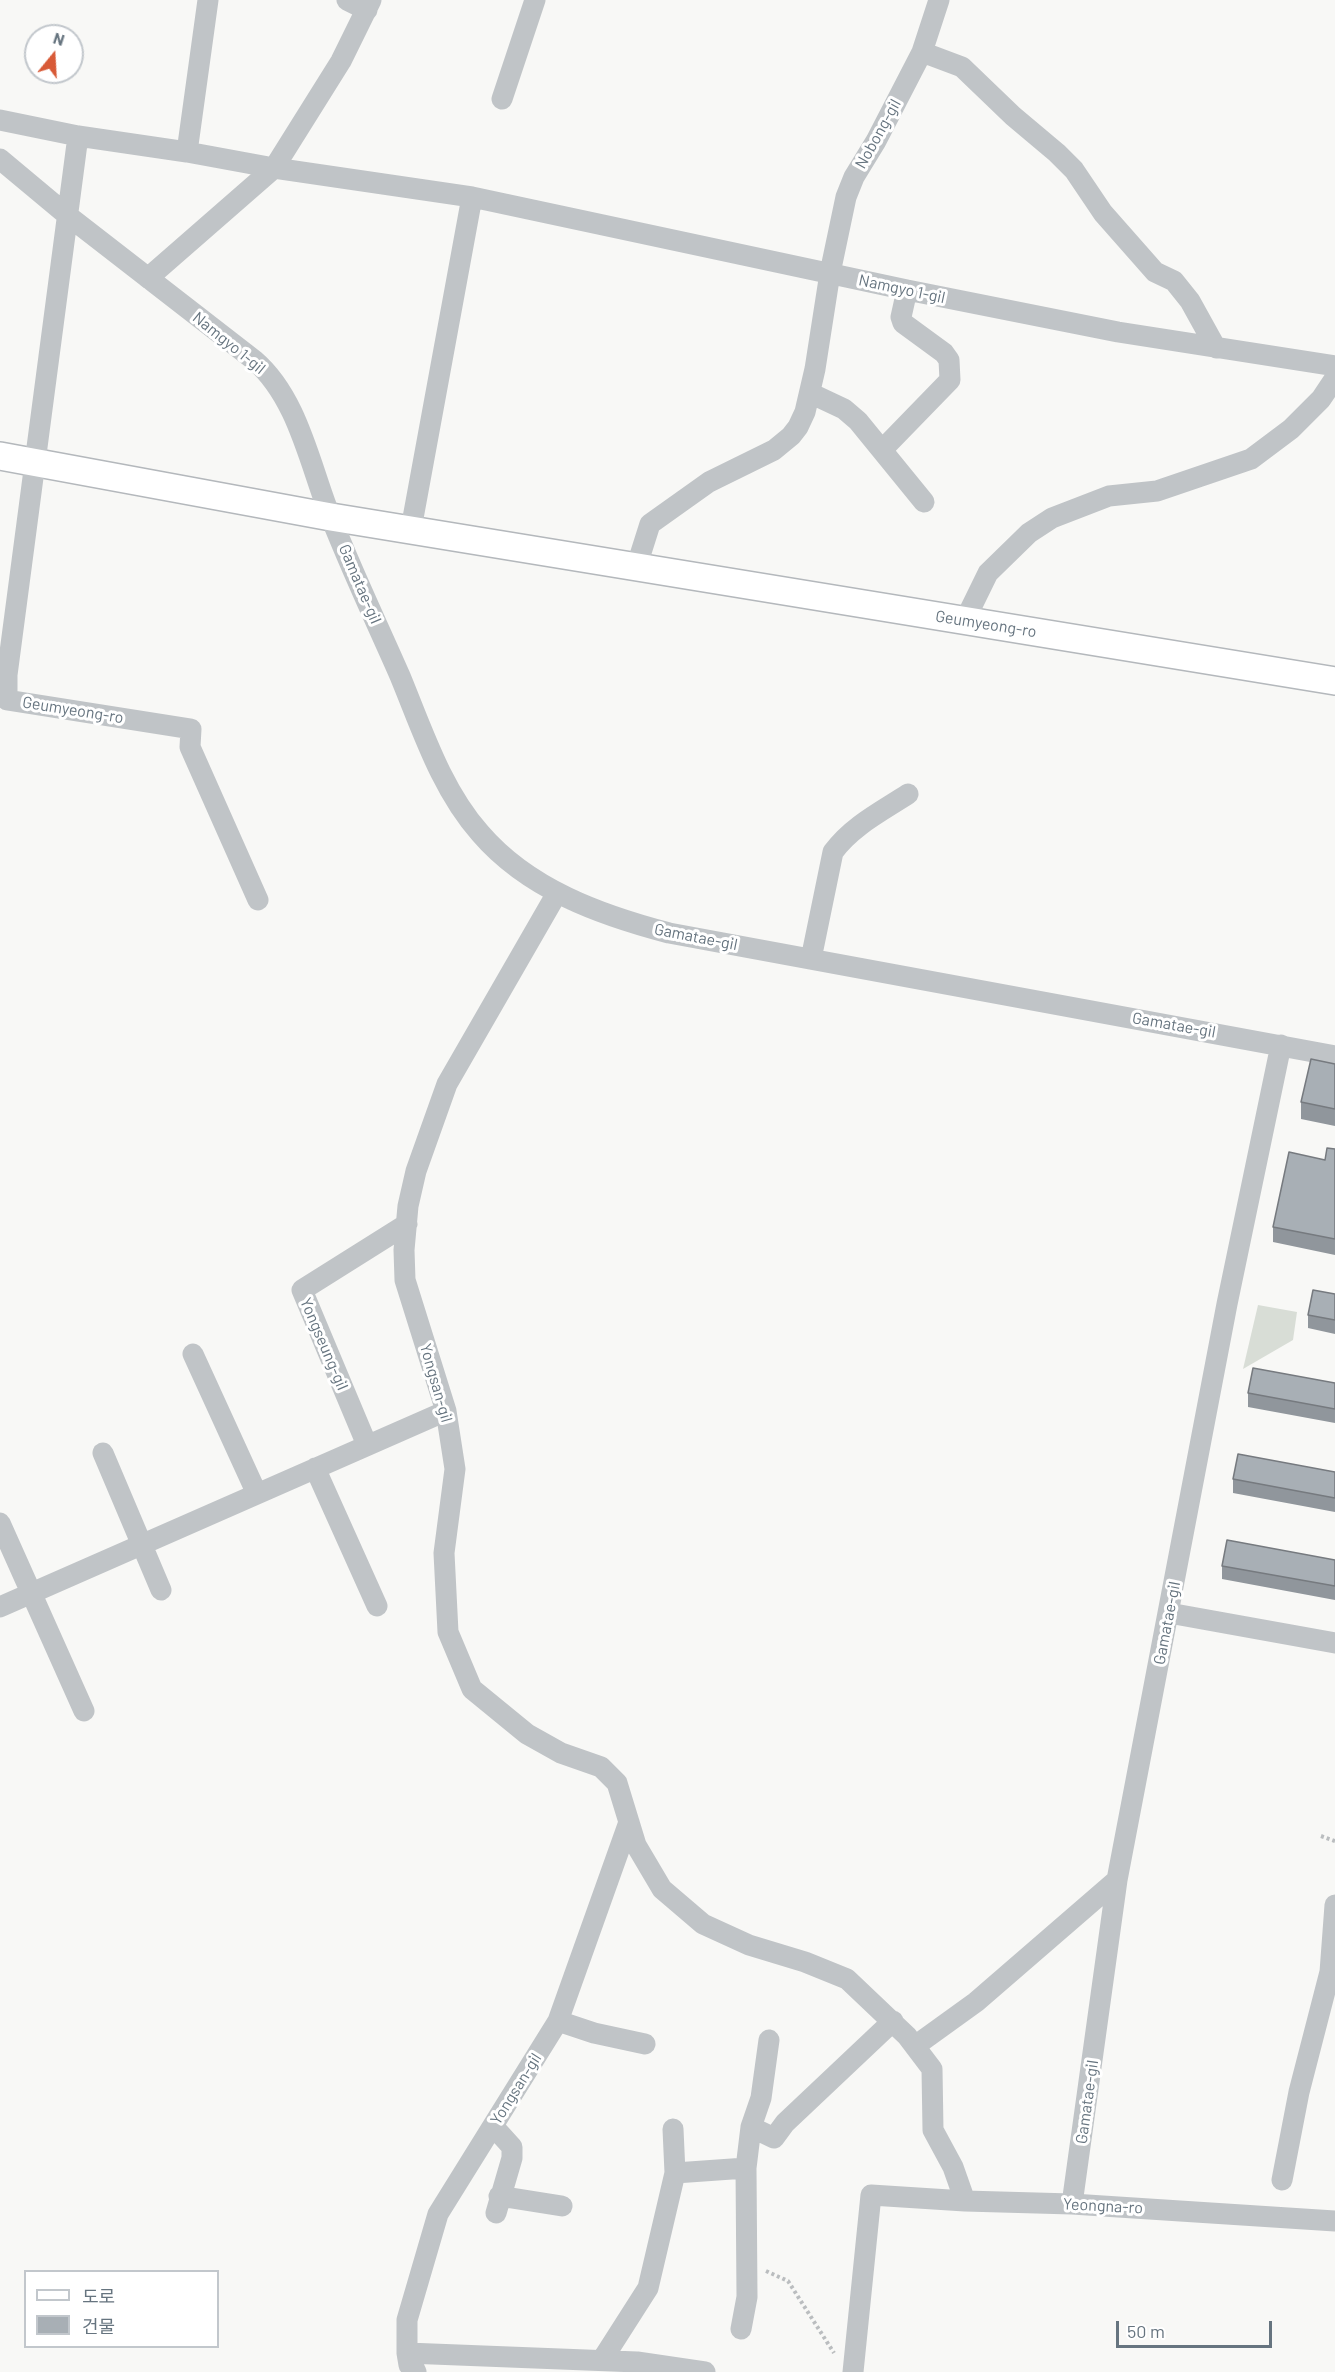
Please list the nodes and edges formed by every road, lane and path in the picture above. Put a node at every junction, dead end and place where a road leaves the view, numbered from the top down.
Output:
1 (208, 0) edge
2 (347, 0) edge
3 (535, 0) edge
4 (939, 0) edge
5 (369, 5) edge
6 (922, 52) junction
7 (502, 99) dead end
8 (0, 120) edge
9 (78, 136) junction
10 (187, 152) junction
11 (0, 159) edge
12 (274, 168) junction
13 (472, 196) junction
14 (67, 215) junction
15 (831, 273) junction
16 (148, 279) junction
17 (907, 290) junction
18 (1216, 348) junction
19 (1335, 366) edge
20 (1335, 378) edge
21 (810, 393) junction
22 (882, 450) junction
23 (0, 456) edge
24 (36, 463) junction
25 (924, 502) dead end
26 (331, 517) junction
27 (411, 530) junction
28 (637, 565) junction
29 (965, 621) junction
30 (1335, 681) edge
31 (908, 794) dead end
32 (557, 893) junction
33 (258, 900) dead end
34 (811, 960) junction
35 (1281, 1045) junction
36 (1335, 1056) edge
37 (407, 1224) junction
38 (194, 1354) dead end
39 (446, 1411) junction
40 (367, 1445) junction
41 (103, 1453) dead end
42 (315, 1468) junction
43 (257, 1494) junction
44 (0, 1523) edge
45 (142, 1545) junction
46 (161, 1590) dead end
47 (31, 1593) junction
48 (377, 1606) dead end
49 (0, 1607) edge
50 (1169, 1613) junction
51 (1335, 1643) edge
52 (84, 1711) dead end
53 (629, 1822) junction
54 (1321, 1836) dead end
55 (1335, 1841) edge
56 (1118, 1880) junction
57 (1335, 1905) edge
58 (558, 2021) junction
59 (893, 2021) junction
60 (769, 2040) dead end
61 (645, 2044) dead end
62 (915, 2046) junction
63 (493, 2126) junction
64 (752, 2127) junction
65 (673, 2129) dead end
66 (746, 2168) junction
67 (675, 2173) junction
68 (1282, 2180) dead end
69 (965, 2201) junction
70 (1072, 2204) junction
71 (562, 2206) dead end
72 (1335, 2221) edge
73 (746, 2262) junction
74 (741, 2329) dead end
75 (835, 2354) dead end
76 (602, 2360) junction
77 (408, 2362) edge
78 (416, 2372) edge
79 (705, 2372) edge
80 (853, 2372) edge

1 - 10 street
2 - 5 street
3 - 7 street
4 - 6 street, Nobong-gil
5 - 12 street
6 - 15 street, Nobong-gil
6 - 18 street
8 - 9 street, Namgyo 1-gil
9 - 10 street, Namgyo 1-gil
9 - 14 street
10 - 12 street, Namgyo 1-gil
11 - 14 street, Namgyo 1-gil
12 - 13 street, Namgyo 1-gil
12 - 16 street
13 - 15 street, Namgyo 1-gil
13 - 27 street
14 - 16 street, Namgyo 1-gil
14 - 24 street
15 - 17 street, Namgyo 1-gil
15 - 21 street
16 - 26 street, Namgyo 1-gil
17 - 18 street, Namgyo 1-gil
17 - 22 street
18 - 19 street, Namgyo 1-gil
20 - 29 street
21 - 22 street
21 - 28 street
22 - 25 street
23 - 24 main road, Geumyeong-ro
24 - 26 main road, Geumyeong-ro
24 - 33 street, Geumyeong-ro
26 - 27 main road, Geumyeong-ro
26 - 32 street, Gamatae-gil
27 - 28 main road, Geumyeong-ro
28 - 29 main road, Geumyeong-ro
29 - 30 main road, Geumyeong-ro
31 - 34 street
32 - 34 street, Gamatae-gil
32 - 37 street, Yongsan-gil
34 - 35 street, Gamatae-gil
35 - 36 street, Gamatae-gil
35 - 50 street, Gamatae-gil
37 - 39 street, Yongsan-gil
37 - 40 street, Yongseung-gil
38 - 43 street
39 - 40 street
39 - 53 street, Yongsan-gil
40 - 42 street
41 - 45 street
42 - 43 street
42 - 48 street
43 - 45 street
44 - 47 street
45 - 46 street
45 - 47 street
47 - 49 street
47 - 52 street
50 - 51 street
50 - 56 street, Gamatae-gil
53 - 58 street, Yongsan-gil
53 - 59 street, Yongsan-gil
54 - 55 path
56 - 62 street
56 - 70 street, Gamatae-gil
57 - 68 street
58 - 61 street
58 - 63 street, Yongsan-gil
59 - 62 street, Yongsan-gil
59 - 64 street
60 - 64 street
62 - 69 street, Yongsan-gil
63 - 71 street
63 - 77 street, Yongsan-gil
64 - 66 street
65 - 67 street
66 - 67 street
66 - 73 street
67 - 76 street
69 - 70 street, Yeongna-ro
69 - 80 street, Yeongna-ro
70 - 72 street, Yeongna-ro
73 - 74 street
73 - 75 path
76 - 77 street
76 - 79 street
77 - 78 street

